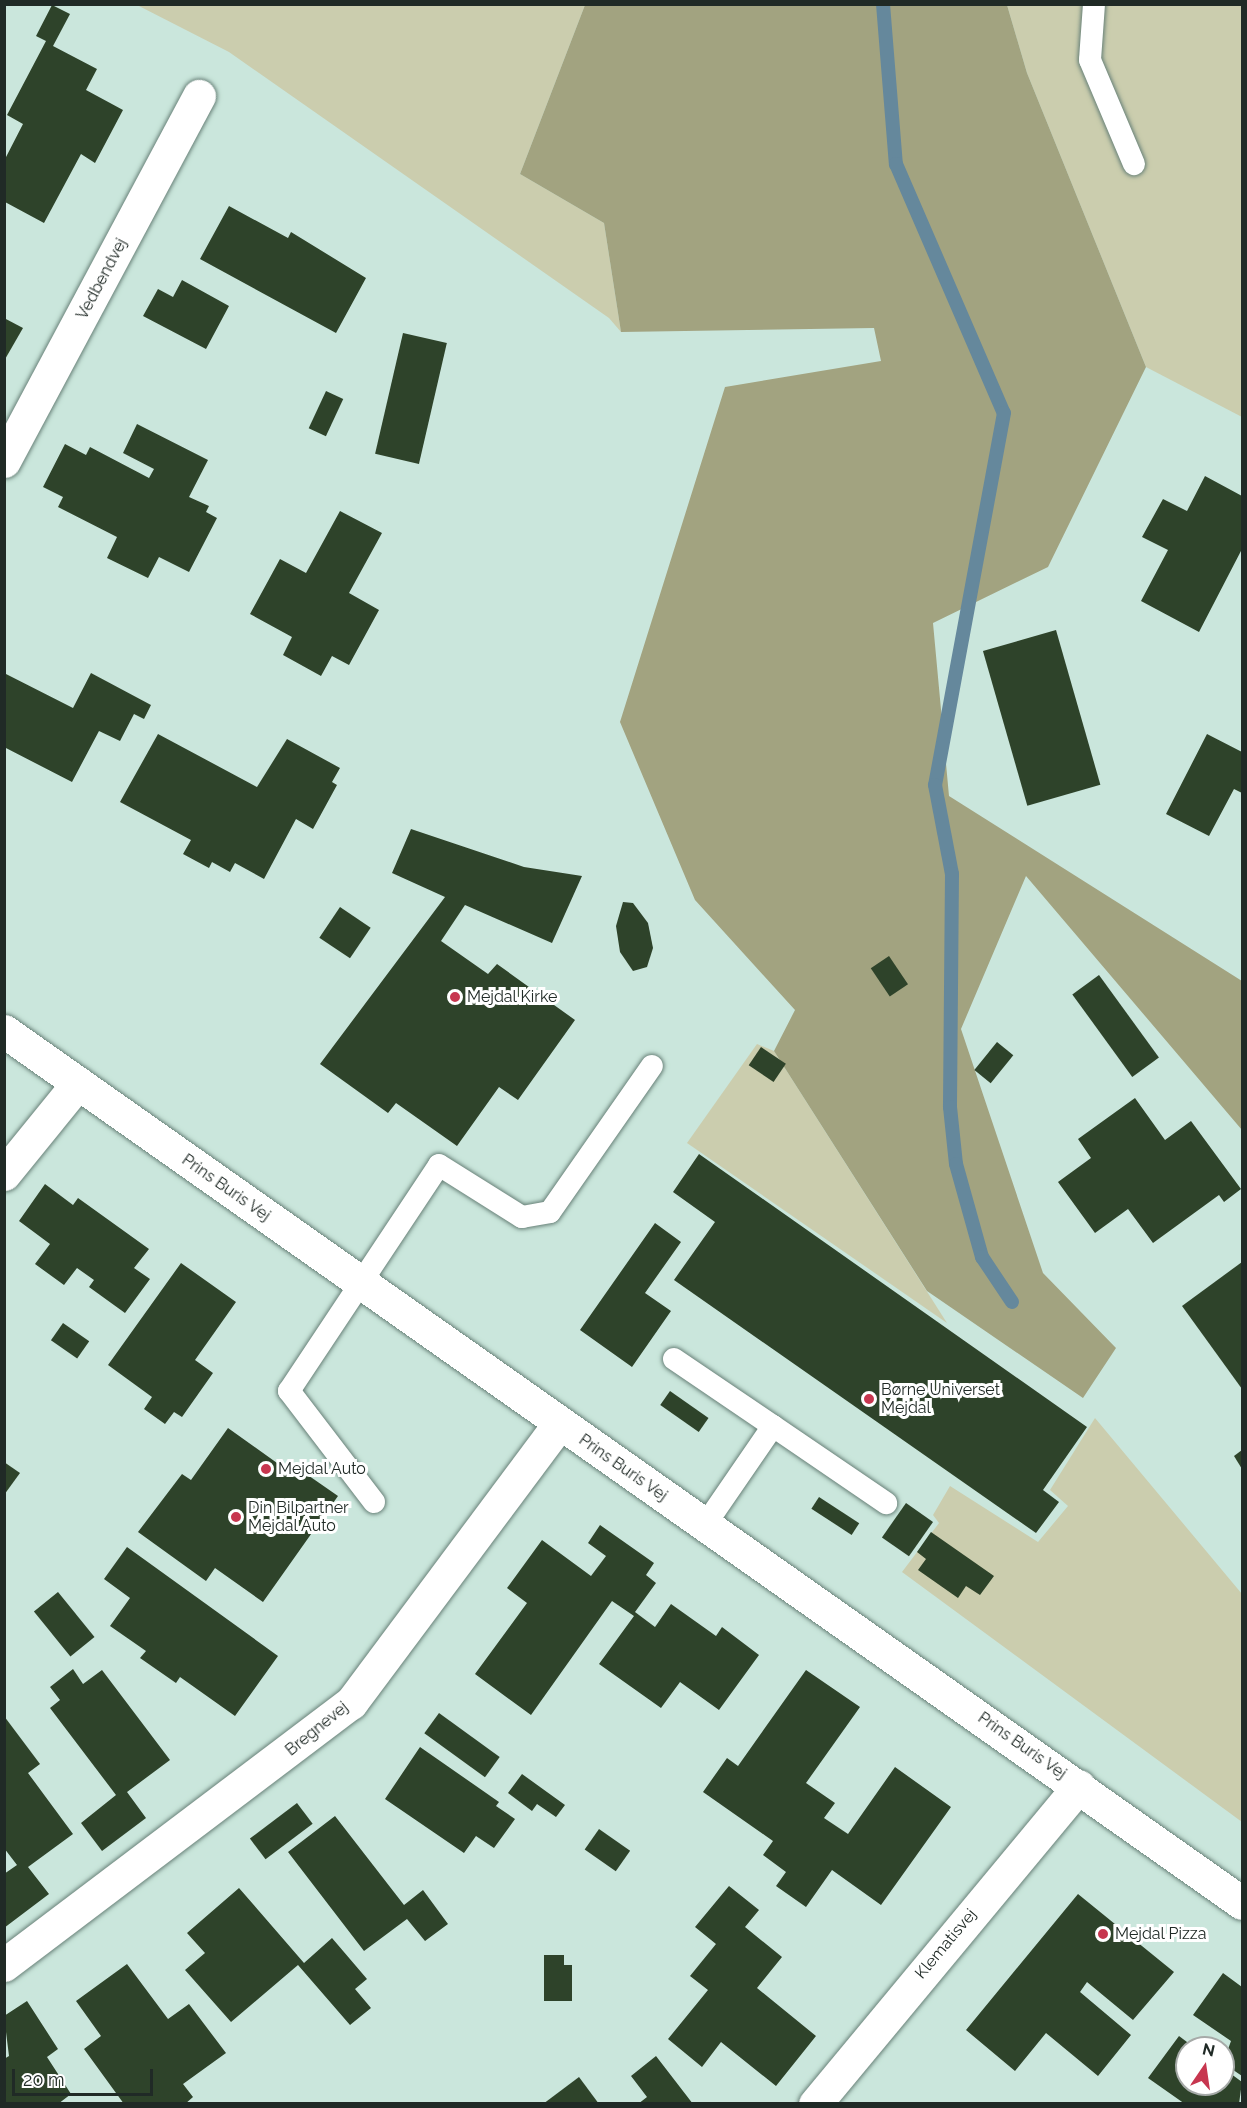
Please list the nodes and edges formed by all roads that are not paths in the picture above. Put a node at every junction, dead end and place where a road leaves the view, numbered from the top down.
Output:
1 (1094, 4) edge
2 (199, 96) dead end
3 (1134, 164) dead end
4 (4, 461) edge
5 (4, 1032) edge
6 (652, 1066) dead end
7 (78, 1083) junction
8 (4, 1174) edge
9 (360, 1282) junction
10 (674, 1359) dead end
11 (560, 1423) junction
12 (773, 1426) junction
13 (374, 1502) dead end
14 (886, 1503) dead end
15 (705, 1525) junction
16 (1079, 1786) junction
17 (1242, 1903) edge
18 (4, 1965) edge
19 (815, 2103) edge

1 - 3 lane
2 - 4 street, Vedbendvej
5 - 7 street, Prins Buris Vej
6 - 9 lane
7 - 8 street
7 - 9 street, Prins Buris Vej
9 - 11 street, Prins Buris Vej
9 - 13 lane
10 - 12 lane
11 - 15 street, Prins Buris Vej
11 - 18 street, Bregnevej
12 - 14 lane
12 - 15 lane
15 - 16 street, Prins Buris Vej
16 - 17 street, Prins Buris Vej
16 - 19 street, Klematisvej

